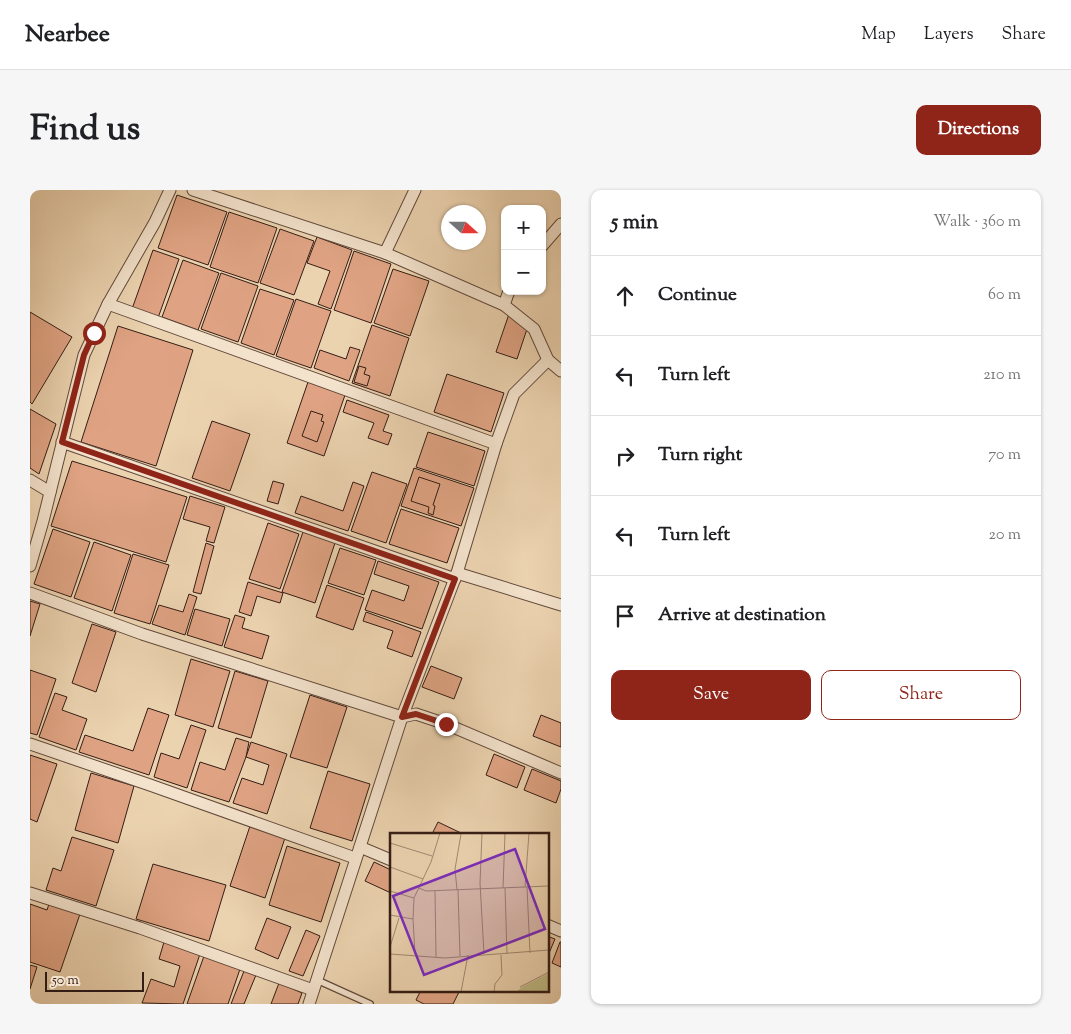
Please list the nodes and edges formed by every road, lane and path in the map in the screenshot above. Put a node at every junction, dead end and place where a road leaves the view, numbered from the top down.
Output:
1 (170, 190) edge
2 (193, 190) edge
3 (415, 190) edge
4 (561, 224) edge
5 (546, 241) edge
6 (385, 253) junction
7 (508, 295) edge
8 (108, 304) junction
9 (504, 305) junction
10 (548, 360) junction
11 (561, 371) edge
12 (62, 442) junction
13 (496, 444) junction
14 (30, 480) edge
15 (50, 492) junction
16 (30, 566) edge
17 (456, 576) junction
18 (30, 593) edge
19 (561, 605) edge
20 (402, 717) junction
21 (30, 744) edge
22 (561, 773) edge
23 (358, 853) junction
24 (390, 860) edge
25 (30, 893) edge
26 (548, 925) edge
27 (561, 931) edge
28 (315, 985) junction
29 (309, 1004) edge
30 (370, 1004) edge

1 - 8 street
2 - 6 street
3 - 6 street
4 - 5 street
6 - 9 street
7 - 9 street
8 - 12 street
8 - 13 street
9 - 10 street
10 - 11 street
10 - 13 street
12 - 15 street
12 - 17 street
13 - 17 street
14 - 15 street
15 - 16 street
17 - 19 street
17 - 20 street
18 - 20 street
20 - 22 street
20 - 23 street
21 - 23 street
23 - 24 street
23 - 28 street
25 - 28 street
26 - 27 street
28 - 29 street
28 - 30 lane

